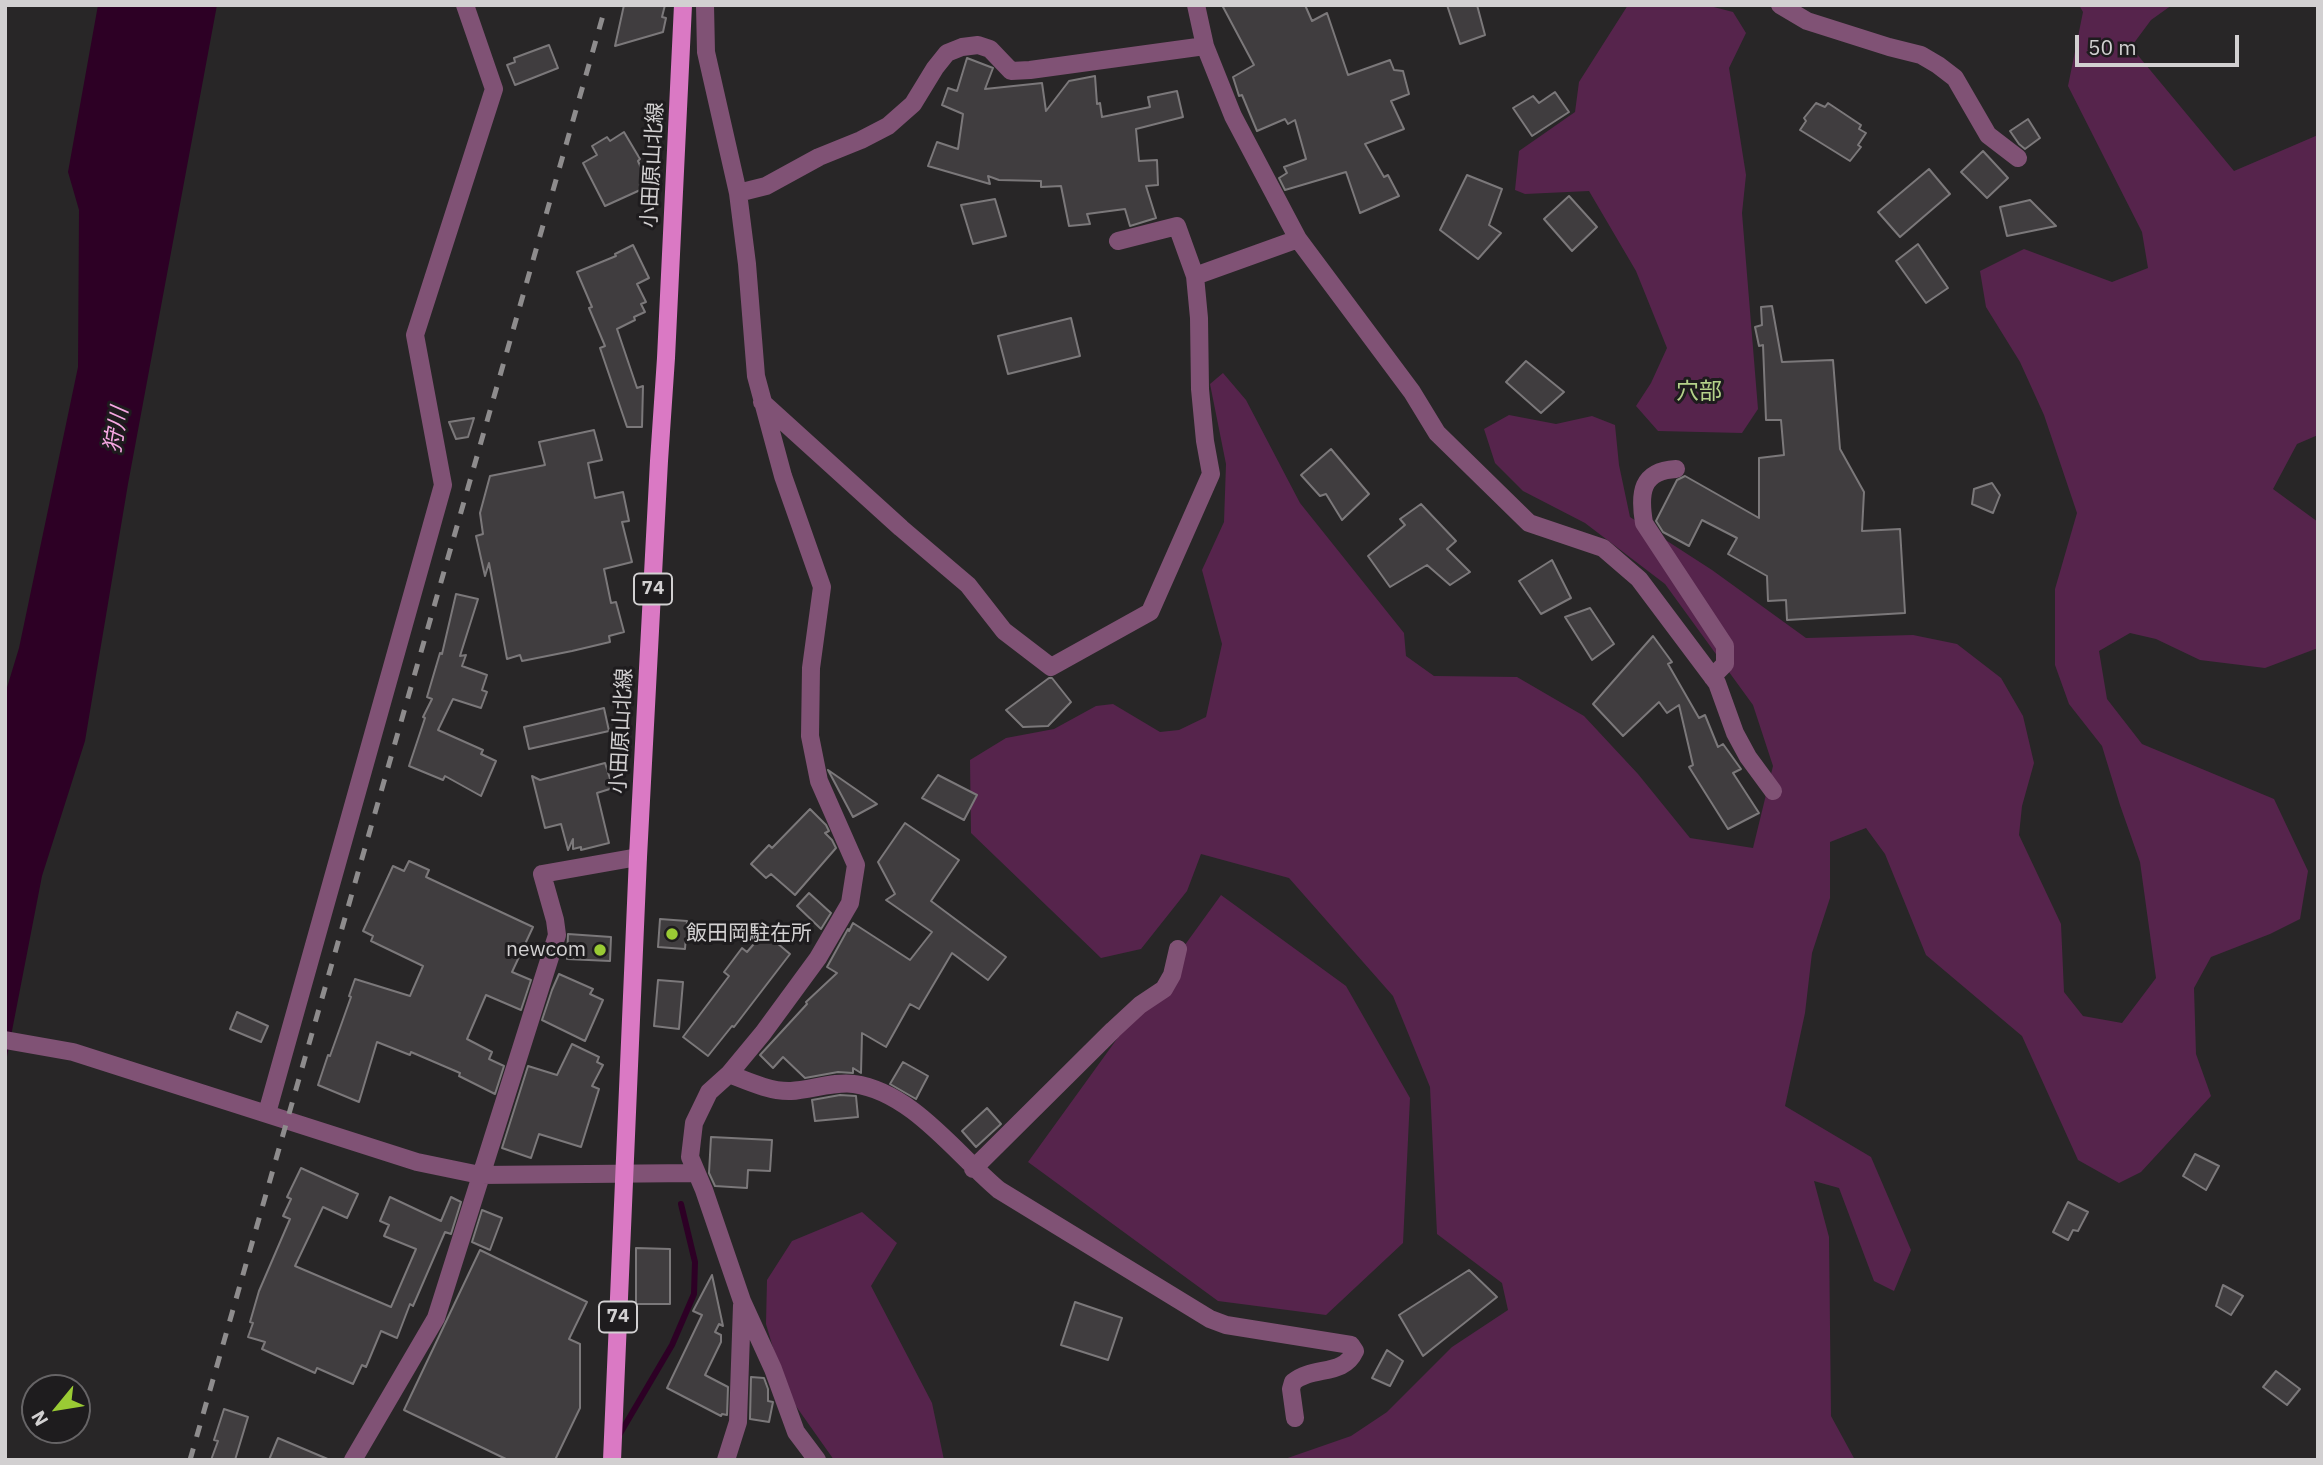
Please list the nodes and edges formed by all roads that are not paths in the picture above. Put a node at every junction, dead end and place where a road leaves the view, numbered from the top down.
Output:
1 (465, 5) edge
2 (683, 5) edge
3 (705, 5) edge
4 (1196, 5) edge
5 (1780, 5) edge
6 (1205, 46) junction
7 (2018, 158) dead end
8 (738, 193) junction
9 (1298, 239) junction
10 (1118, 241) dead end
11 (1195, 276) junction
12 (761, 401) junction
13 (1676, 469) dead end
14 (1712, 677) junction
15 (1773, 791) dead end
16 (638, 857) junction
17 (1178, 949) dead end
18 (5, 1040) edge
19 (729, 1074) junction
20 (267, 1112) junction
21 (973, 1169) junction
22 (695, 1173) junction
23 (623, 1174) junction
24 (480, 1175) junction
25 (742, 1301) junction
26 (1296, 1418) dead end
27 (353, 1460) edge
28 (612, 1460) edge
29 (726, 1460) edge
30 (817, 1460) edge

1 - 20 street
2 - 16 main road, 小田原山北線 / 74
3 - 8 street
4 - 6 street
5 - 7 street
6 - 8 street
6 - 9 street
8 - 12 street
9 - 11 street
9 - 14 street
10 - 11 street
11 - 12 street
12 - 19 street
13 - 14 street
14 - 15 street
16 - 23 main road, 小田原山北線 / 74
16 - 24 street
17 - 21 street
18 - 20 street
19 - 21 street
19 - 22 street
20 - 24 street
21 - 26 street
22 - 23 street
22 - 25 street
23 - 24 street
23 - 28 main road, 小田原山北線 / 74
24 - 27 street
25 - 29 street
25 - 30 street

